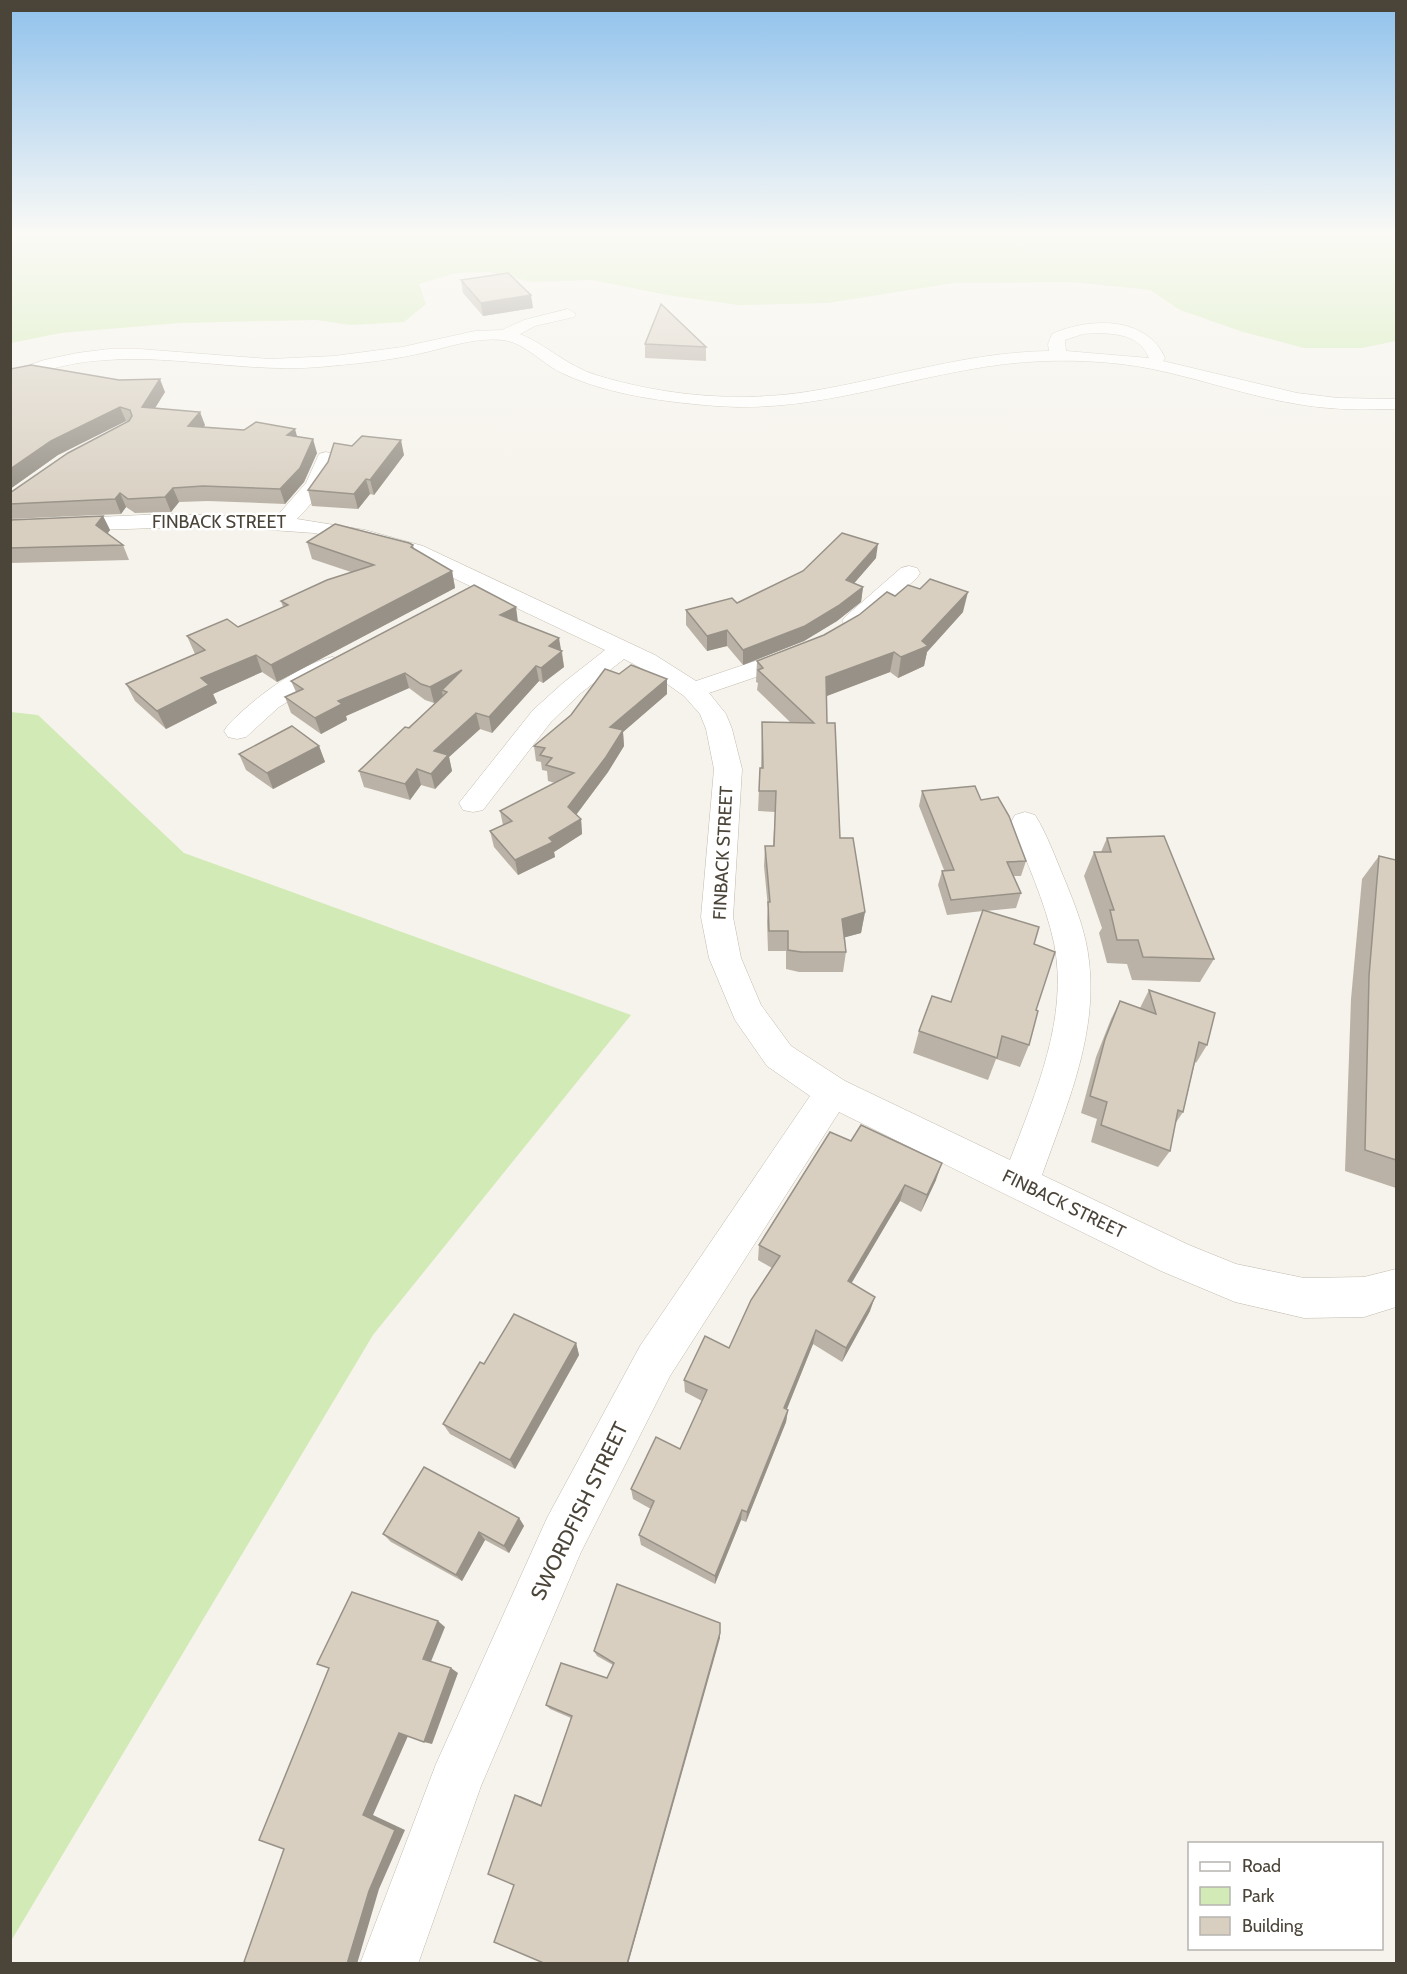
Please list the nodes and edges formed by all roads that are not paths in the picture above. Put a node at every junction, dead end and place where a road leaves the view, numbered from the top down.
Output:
1 (525, 325) edge
2 (506, 336) junction
3 (1059, 356) junction
4 (1153, 364) junction
5 (10, 378) edge
6 (1396, 404) edge
7 (326, 458) dead end
8 (283, 522) junction
9 (10, 527) edge
10 (909, 573) dead end
11 (485, 584) junction
12 (454, 600) edge
13 (622, 649) junction
14 (353, 653) edge
15 (691, 690) junction
16 (237, 731) dead end
17 (473, 803) dead end
18 (1026, 822) dead end
19 (832, 1092) junction
20 (1020, 1183) junction
21 (1396, 1288) edge
22 (389, 1964) edge

1 - 2 street
2 - 3 street
2 - 5 street
3 - 4 street
3 - 4 street
4 - 6 street
7 - 8 street
8 - 9 street, FINBACK STREET
8 - 11 street, FINBACK STREET
10 - 15 street
11 - 12 street
11 - 13 street, FINBACK STREET
13 - 15 street, FINBACK STREET
13 - 17 street
14 - 16 street
15 - 19 street, FINBACK STREET
18 - 20 street
19 - 20 street, FINBACK STREET
19 - 22 street, SWORDFISH STREET
20 - 21 street, FINBACK STREET

